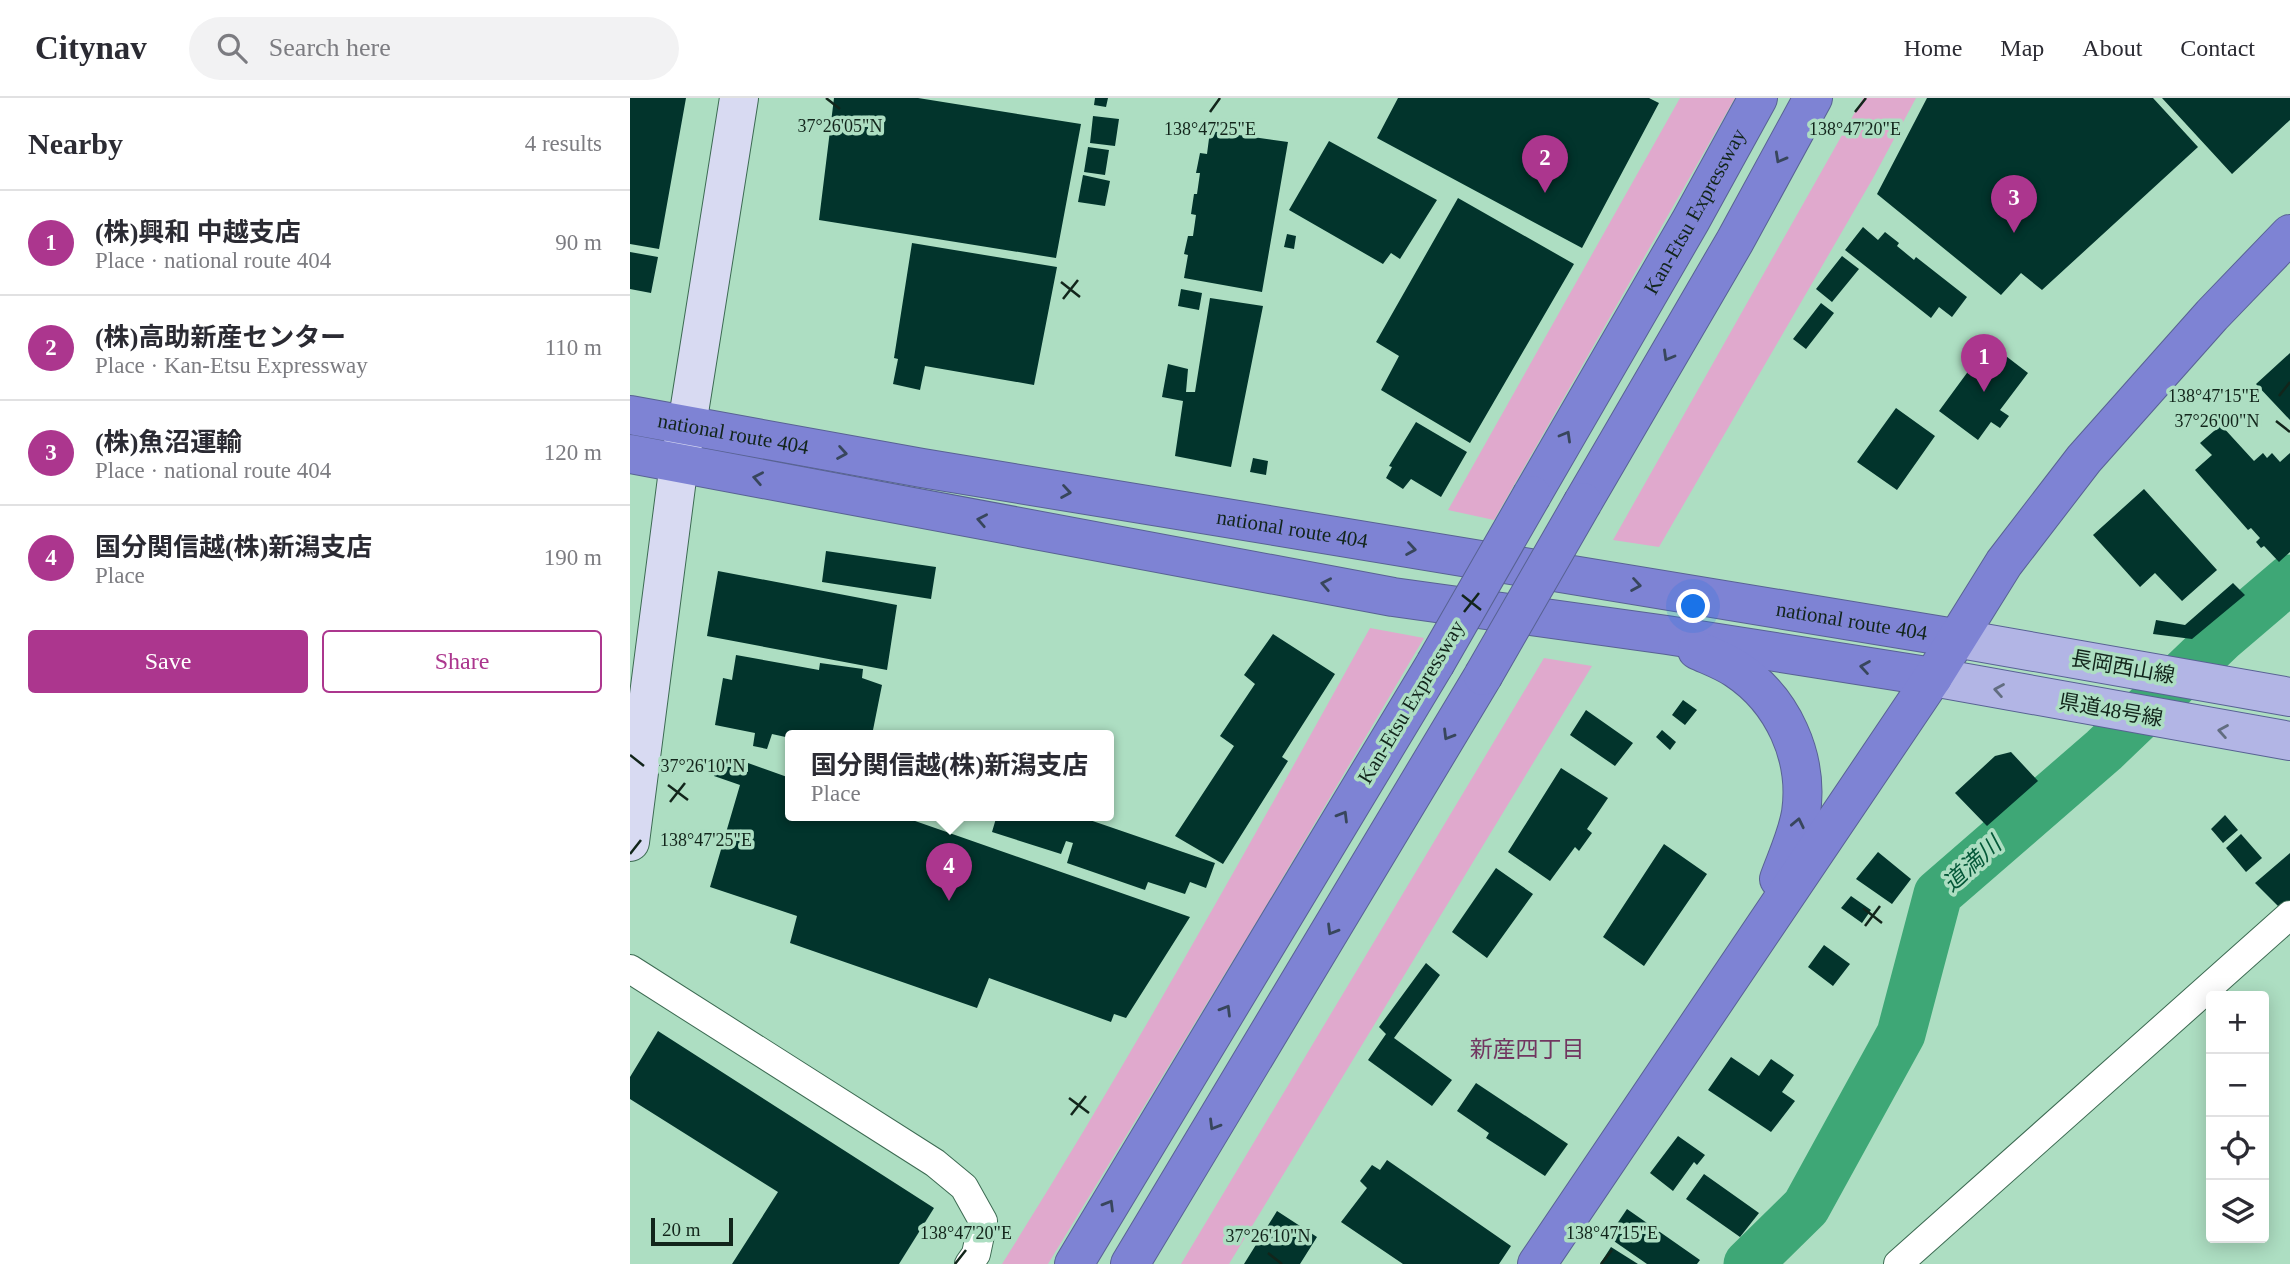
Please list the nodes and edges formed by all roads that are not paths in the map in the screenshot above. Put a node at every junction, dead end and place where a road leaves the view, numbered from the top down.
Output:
1 (739, 98) edge
2 (1758, 98) edge
3 (1813, 98) edge
4 (2290, 234) edge
5 (630, 415) edge
6 (687, 425) junction
7 (630, 454) edge
8 (679, 463) junction
9 (1667, 635) junction
10 (1955, 638) junction
11 (1933, 677) junction
12 (2290, 697) edge
13 (2290, 741) edge
14 (630, 842) edge
15 (2290, 915) edge
16 (1759, 934) junction
17 (630, 969) edge
18 (970, 1264) edge
19 (1074, 1264) edge
20 (1130, 1264) edge
21 (1537, 1264) edge
22 (1898, 1264) edge

1 - 6 street
19 -> 2 highway, Kan-Etsu Expressway, bridge
3 -> 20 highway, bridge
4 - 10 highway, national route 404
5 - 6 highway, national route 404
6 - 8 street
6 -> 10 highway, national route 404
7 - 8 highway, national route 404
9 -> 8 highway, national route 404
8 - 14 street
11 -> 9 highway, national route 404
16 -> 9 highway
10 - 11 highway, national route 404
10 - 12 main road, 長岡西山線
13 -> 11 main road, 県道48号線
11 - 16 highway, national route 404
15 - 22 street
16 - 21 highway, national route 404
17 - 18 street

